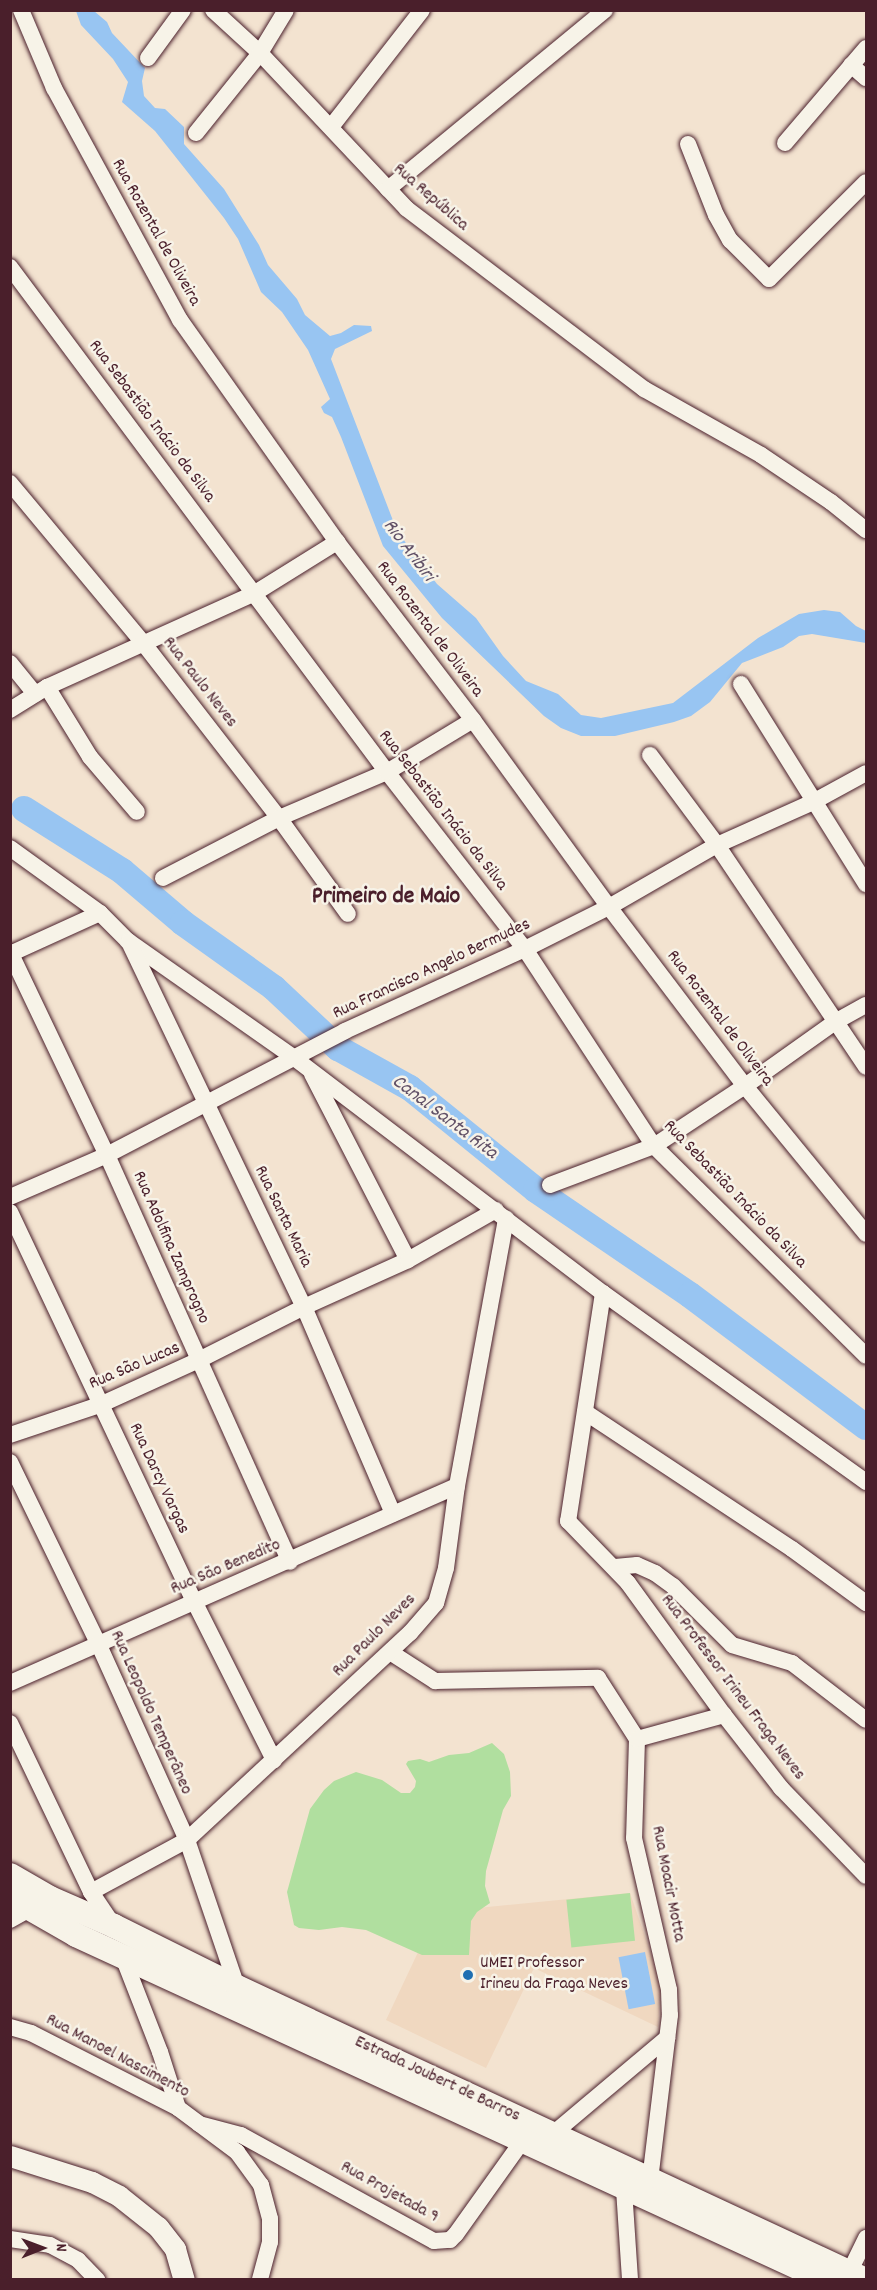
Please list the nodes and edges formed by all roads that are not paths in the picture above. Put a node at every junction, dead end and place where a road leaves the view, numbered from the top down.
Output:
1 (183, 10) edge
2 (213, 10) edge
3 (286, 10) edge
4 (422, 10) edge
5 (605, 10) edge
6 (22, 13) edge
7 (867, 48) edge
8 (260, 53) junction
9 (148, 58) dead end
10 (851, 65) junction
11 (867, 78) edge
12 (331, 127) junction
13 (196, 133) dead end
14 (785, 143) dead end
15 (688, 144) dead end
16 (867, 182) edge
17 (388, 189) junction
18 (10, 267) edge
19 (10, 483) edge
20 (867, 530) edge
21 (338, 542) junction
22 (255, 594) junction
23 (144, 644) junction
24 (10, 663) edge
25 (741, 684) dead end
26 (41, 691) junction
27 (10, 710) edge
28 (473, 720) junction
29 (650, 754) dead end
30 (387, 772) junction
31 (867, 773) edge
32 (813, 802) junction
33 (137, 812) dead end
34 (279, 818) junction
35 (717, 845) junction
36 (10, 848) edge
37 (163, 878) dead end
38 (867, 884) edge
39 (609, 907) junction
40 (100, 913) junction
41 (348, 914) dead end
42 (128, 941) junction
43 (525, 949) junction
44 (11, 953) edge
45 (867, 1005) edge
46 (835, 1022) junction
47 (293, 1057) junction
48 (867, 1067) edge
49 (310, 1070) junction
50 (745, 1086) junction
51 (205, 1104) junction
52 (654, 1146) junction
53 (107, 1155) junction
54 (550, 1185) dead end
55 (10, 1197) edge
56 (10, 1212) edge
57 (501, 1214) junction
58 (867, 1234) edge
59 (408, 1260) junction
60 (603, 1293) junction
61 (304, 1307) junction
62 (864, 1350) edge
63 (199, 1360) junction
64 (102, 1404) junction
65 (585, 1412) junction
66 (10, 1435) edge
67 (10, 1462) edge
68 (867, 1482) edge
69 (457, 1486) junction
70 (393, 1514) junction
71 (290, 1562) junction
72 (615, 1567) junction
73 (195, 1603) junction
74 (867, 1603) edge
75 (98, 1643) junction
76 (390, 1652) junction
77 (10, 1683) edge
78 (724, 1715) junction
79 (867, 1720) edge
80 (10, 1723) edge
81 (637, 1739) junction
82 (274, 1760) junction
83 (187, 1840) junction
84 (10, 1875) edge
85 (867, 1876) edge
86 (91, 1892) junction
87 (17, 1908) edge
88 (114, 1926) junction
89 (123, 1957) junction
90 (237, 1987) junction
91 (10, 2027) edge
92 (667, 2038) junction
93 (178, 2108) junction
94 (199, 2124) junction
95 (554, 2133) junction
96 (523, 2140) junction
97 (10, 2156) edge
98 (650, 2180) junction
99 (624, 2189) junction
100 (867, 2238) edge
101 (10, 2239) edge
102 (786, 2270) edge
103 (858, 2276) edge
104 (260, 2279) edge
105 (97, 2280) edge
106 (184, 2280) edge
107 (630, 2280) edge
108 (825, 2280) edge

1 - 9 street
2 - 8 street, Rua República
3 - 8 street
4 - 12 street
5 - 17 street
6 - 21 street, Rua Rozental de Oliveira
7 - 10 street
8 - 12 street, Rua República
8 - 13 street
10 - 11 street
10 - 14 street
12 - 17 street, Rua República
15 - 16 street
17 - 20 street, Rua República
18 - 22 street, Rua Sebastião Inácio da Silva
19 - 23 street, Rua Paulo Neves
21 - 22 street
21 - 28 street, Rua Rozental de Oliveira
22 - 23 street
22 - 30 street, Rua Sebastião Inácio da Silva
23 - 26 street
23 - 34 street, Rua Paulo Neves
24 - 26 street
25 - 32 street
26 - 27 street
26 - 33 street
28 - 30 street
28 - 39 street, Rua Rozental de Oliveira
29 - 35 street
30 - 34 street
30 - 43 street, Rua Sebastião Inácio da Silva
31 - 32 street, Rua Francisco Angelo Bermudes
32 - 35 street, Rua Francisco Angelo Bermudes
32 - 38 street
34 - 37 street
34 - 41 street, Rua Paulo Neves
35 - 39 street, Rua Francisco Angelo Bermudes
35 - 46 street
36 - 40 street
39 - 43 street, Rua Francisco Angelo Bermudes
39 - 50 street, Rua Rozental de Oliveira
40 - 42 street
40 - 44 street
42 - 47 street
42 - 51 street, Rua Santa Maria
43 - 47 street, Rua Francisco Angelo Bermudes
43 - 52 street, Rua Sebastião Inácio da Silva
44 - 53 street, Rua Adolfina Zamprogno
45 - 46 street
46 - 48 street
46 - 50 street
47 - 49 street
47 - 51 street, Rua Francisco Angelo Bermudes
49 - 57 street
49 - 59 street
50 - 52 street
50 - 58 street, Rua Rozental de Oliveira
51 - 53 street, Rua Francisco Angelo Bermudes
51 - 61 street, Rua Santa Maria
52 - 54 street
52 - 62 street, Rua Sebastião Inácio da Silva
53 - 55 street, Rua Francisco Angelo Bermudes
53 - 63 street, Rua Adolfina Zamprogno
56 - 64 street, Rua Darcy Vargas
57 - 59 street, Rua São Lucas
57 - 60 street
57 - 69 street, Rua Paulo Neves
59 - 61 street, Rua São Lucas
60 - 65 street
60 - 68 street
61 - 63 street, Rua São Lucas
61 - 70 street, Rua Santa Maria
63 - 64 street, Rua São Lucas
63 - 71 street, Rua Adolfina Zamprogno
64 - 66 street, Rua São Lucas
64 - 73 street, Rua Darcy Vargas
65 - 72 street, Rua Professor Irineu Fraga Neves
65 - 74 street
67 - 75 street, Rua Leopoldo Temperâneo
69 - 70 street, Rua São Benedito
69 - 76 street, Rua Paulo Neves
70 - 71 street, Rua São Benedito
71 - 73 street, Rua São Benedito
72 - 78 street, Rua Professor Irineu Fraga Neves
72 - 79 street
73 - 75 street, Rua São Benedito
73 - 82 street, Rua Darcy Vargas
75 - 77 street, Rua São Benedito
75 - 83 street, Rua Leopoldo Temperâneo
76 - 81 street
76 - 82 street, Rua Paulo Neves
78 - 81 street
78 - 85 street, Rua Professor Irineu Fraga Neves
80 - 86 street
81 - 92 street, Rua Moacir Motta
82 - 83 street, Rua Paulo Neves
83 - 86 street, Rua Paulo Neves
83 - 90 street, Rua Leopoldo Temperâneo
84 - 88 main road, Estrada Joubert de Barros
86 - 88 street
87 - 89 main road, Estrada Joubert de Barros
88 - 90 main road, Estrada Joubert de Barros
89 - 93 street
89 - 96 main road, Estrada Joubert de Barros
90 - 95 main road, Estrada Joubert de Barros
91 - 93 street, Rua Manoel Nascimento
92 - 95 street
92 - 98 street, Rua Moacir Motta
93 - 94 street, Rua Manoel Nascimento
94 - 96 street, Rua Projetada 9
94 - 104 street, Rua Manoel Nascimento
95 - 98 main road, Estrada Joubert de Barros
96 - 99 main road, Estrada Joubert de Barros
97 - 106 street
98 - 103 main road, Estrada Joubert de Barros
99 - 102 main road, Estrada Joubert de Barros
99 - 107 street
100 - 103 street
101 - 105 street
102 - 108 main road, Estrada Joubert de Barros

